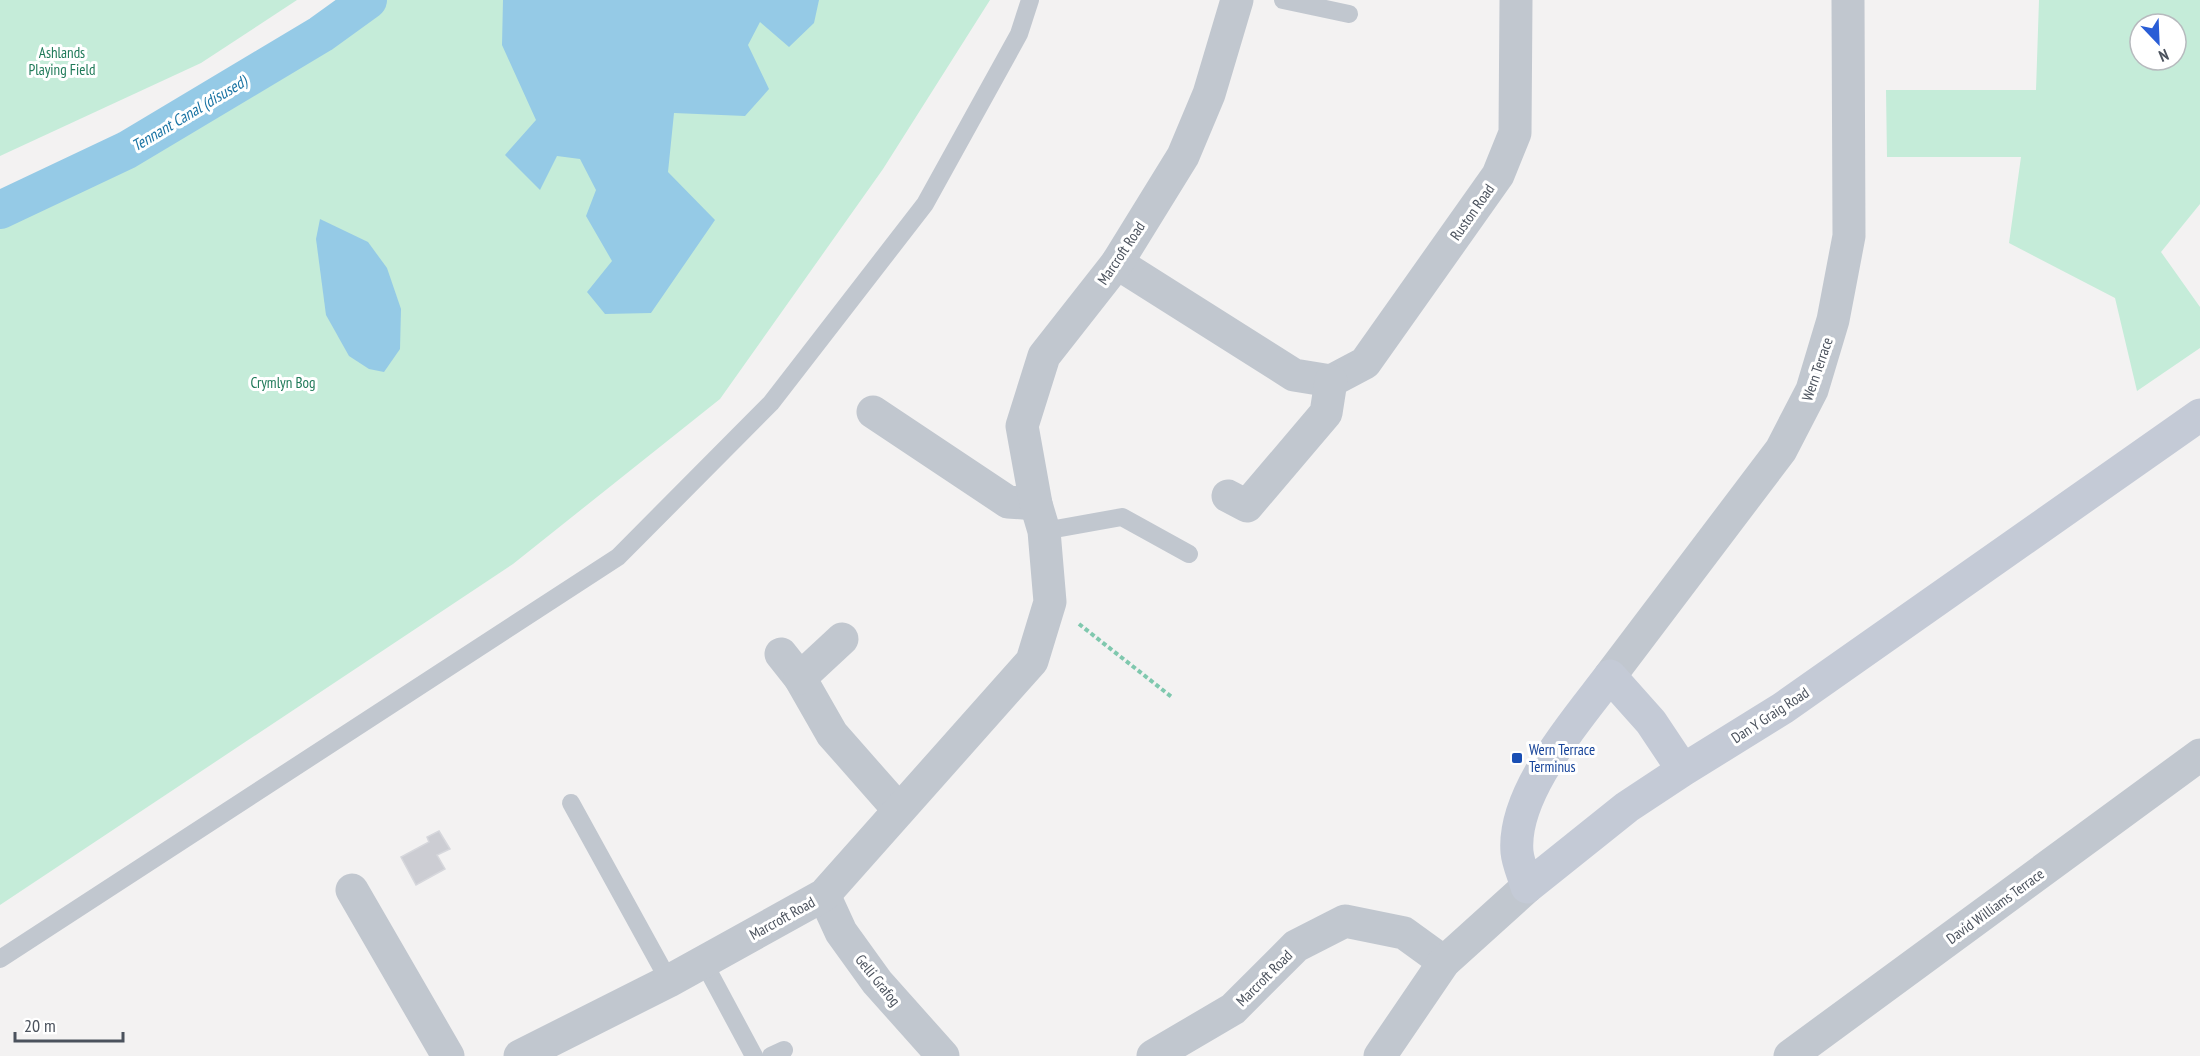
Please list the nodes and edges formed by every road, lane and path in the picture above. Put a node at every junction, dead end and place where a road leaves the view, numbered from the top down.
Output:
1 (1030, 0) edge
2 (1237, 0) edge
3 (1282, 0) edge
4 (1516, 0) edge
5 (1848, 0) edge
6 (1349, 14) dead end
7 (1117, 263) junction
8 (1331, 381) junction
9 (873, 412) dead end
10 (2200, 415) edge
11 (1228, 496) dead end
12 (1040, 517) junction
13 (1189, 554) dead end
14 (1050, 602) junction
15 (842, 639) dead end
16 (1610, 676) junction
17 (1173, 698) dead end
18 (2200, 755) edge
19 (1683, 770) junction
20 (571, 803) dead end
21 (899, 810) junction
22 (1527, 887) junction
23 (352, 890) dead end
24 (824, 896) junction
25 (0, 959) edge
26 (703, 962) junction
27 (1444, 962) junction
28 (669, 981) junction
29 (447, 1056) edge
30 (520, 1056) edge
31 (754, 1056) edge
32 (943, 1056) edge
33 (1153, 1056) edge
34 (1380, 1056) edge
35 (1791, 1056) edge

1 - 25 lane
2 - 7 street, Marcroft Road
3 - 6 lane
4 - 8 street, Ruston Road
5 - 16 street, Wern Terrace
7 - 8 street
7 - 12 street, Marcroft Road
8 - 11 street
9 - 12 street
10 - 19 street, Dan Y Graig Road
12 - 13 lane
12 - 14 street, Marcroft Road
14 - 17 path
14 - 21 street, Marcroft Road
15 - 21 street
16 - 19 street
16 - 22 street, Wern Terrace
18 - 35 street, David Williams Terrace
19 - 22 street, Dan Y Graig Road
20 - 28 lane
21 - 24 street, Marcroft Road
22 - 27 street, Dan Y Graig Road
23 - 29 street
24 - 26 street, Marcroft Road
24 - 32 street, Gelli Grafog
26 - 28 street, Marcroft Road
26 - 31 lane
27 - 33 street, Marcroft Road
27 - 34 street, Dan Y Graig Road
28 - 30 street, Marcroft Road

